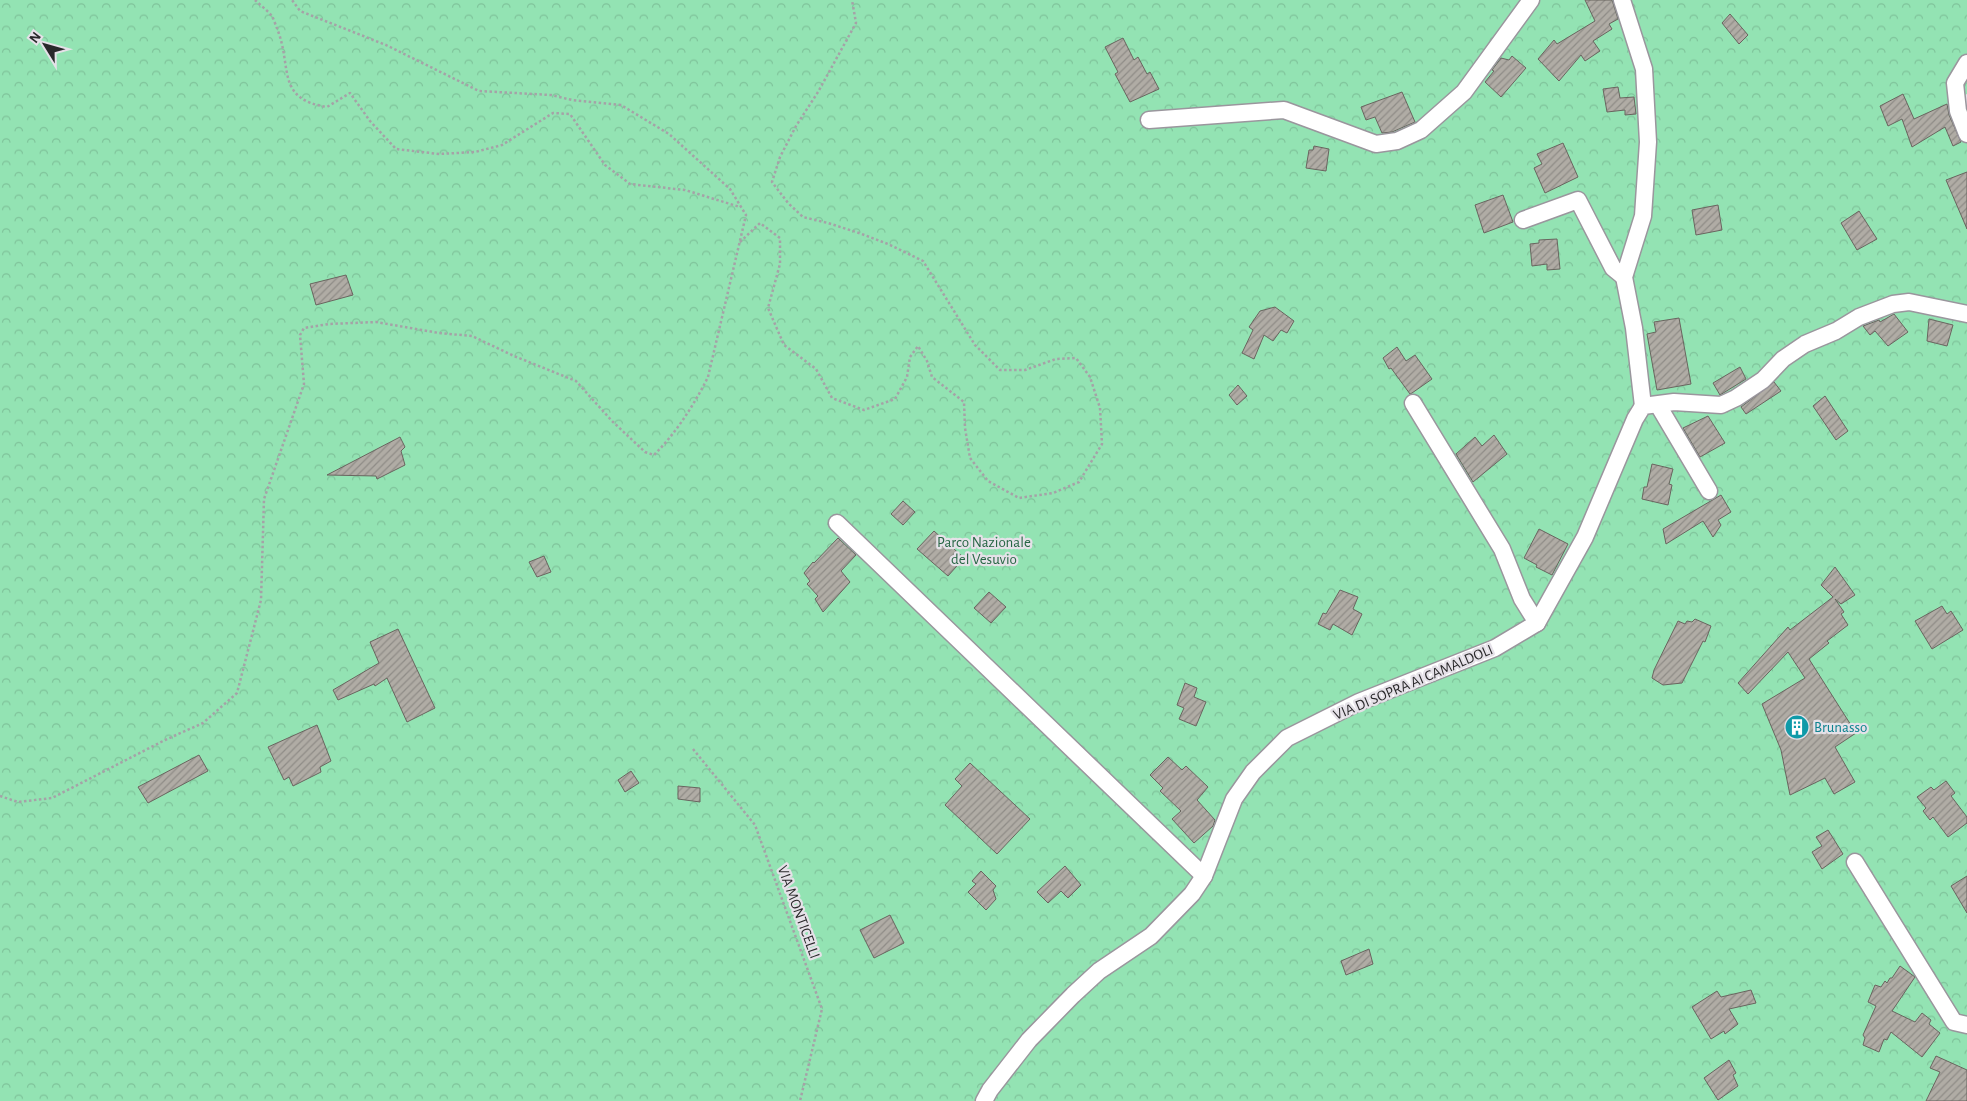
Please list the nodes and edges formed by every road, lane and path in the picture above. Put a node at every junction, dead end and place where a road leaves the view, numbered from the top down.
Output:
1 (255, 0) edge
2 (292, 0) edge
3 (852, 0) edge
4 (1531, 0) edge
5 (1622, 0) edge
6 (1967, 63) edge
7 (1149, 120) dead end
8 (1967, 134) edge
9 (742, 208) junction
10 (1523, 220) dead end
11 (739, 244) junction
12 (1624, 277) junction
13 (1967, 314) edge
14 (1413, 403) dead end
15 (1651, 405) junction
16 (1709, 491) dead end
17 (837, 523) dead end
18 (1537, 623) junction
19 (693, 750) dead end
20 (0, 796) edge
21 (1855, 862) dead end
22 (1204, 876) junction
23 (1967, 1025) edge
24 (800, 1101) edge
25 (984, 1101) edge

1 - 9 path
2 - 9 path
3 - 11 path
4 - 7 street
5 - 12 street
6 - 8 street
9 - 11 path
10 - 12 street
11 - 20 path
12 - 15 street
13 - 15 street
14 - 18 street
15 - 16 street
15 - 18 street, VIA DI SOPRA AI CAMALDOLI
17 - 22 street
18 - 22 street, VIA DI SOPRA AI CAMALDOLI
19 - 24 path, VIA MONTICELLI
21 - 23 street
22 - 25 street, VIA DI SOPRA AI CAMALDOLI

